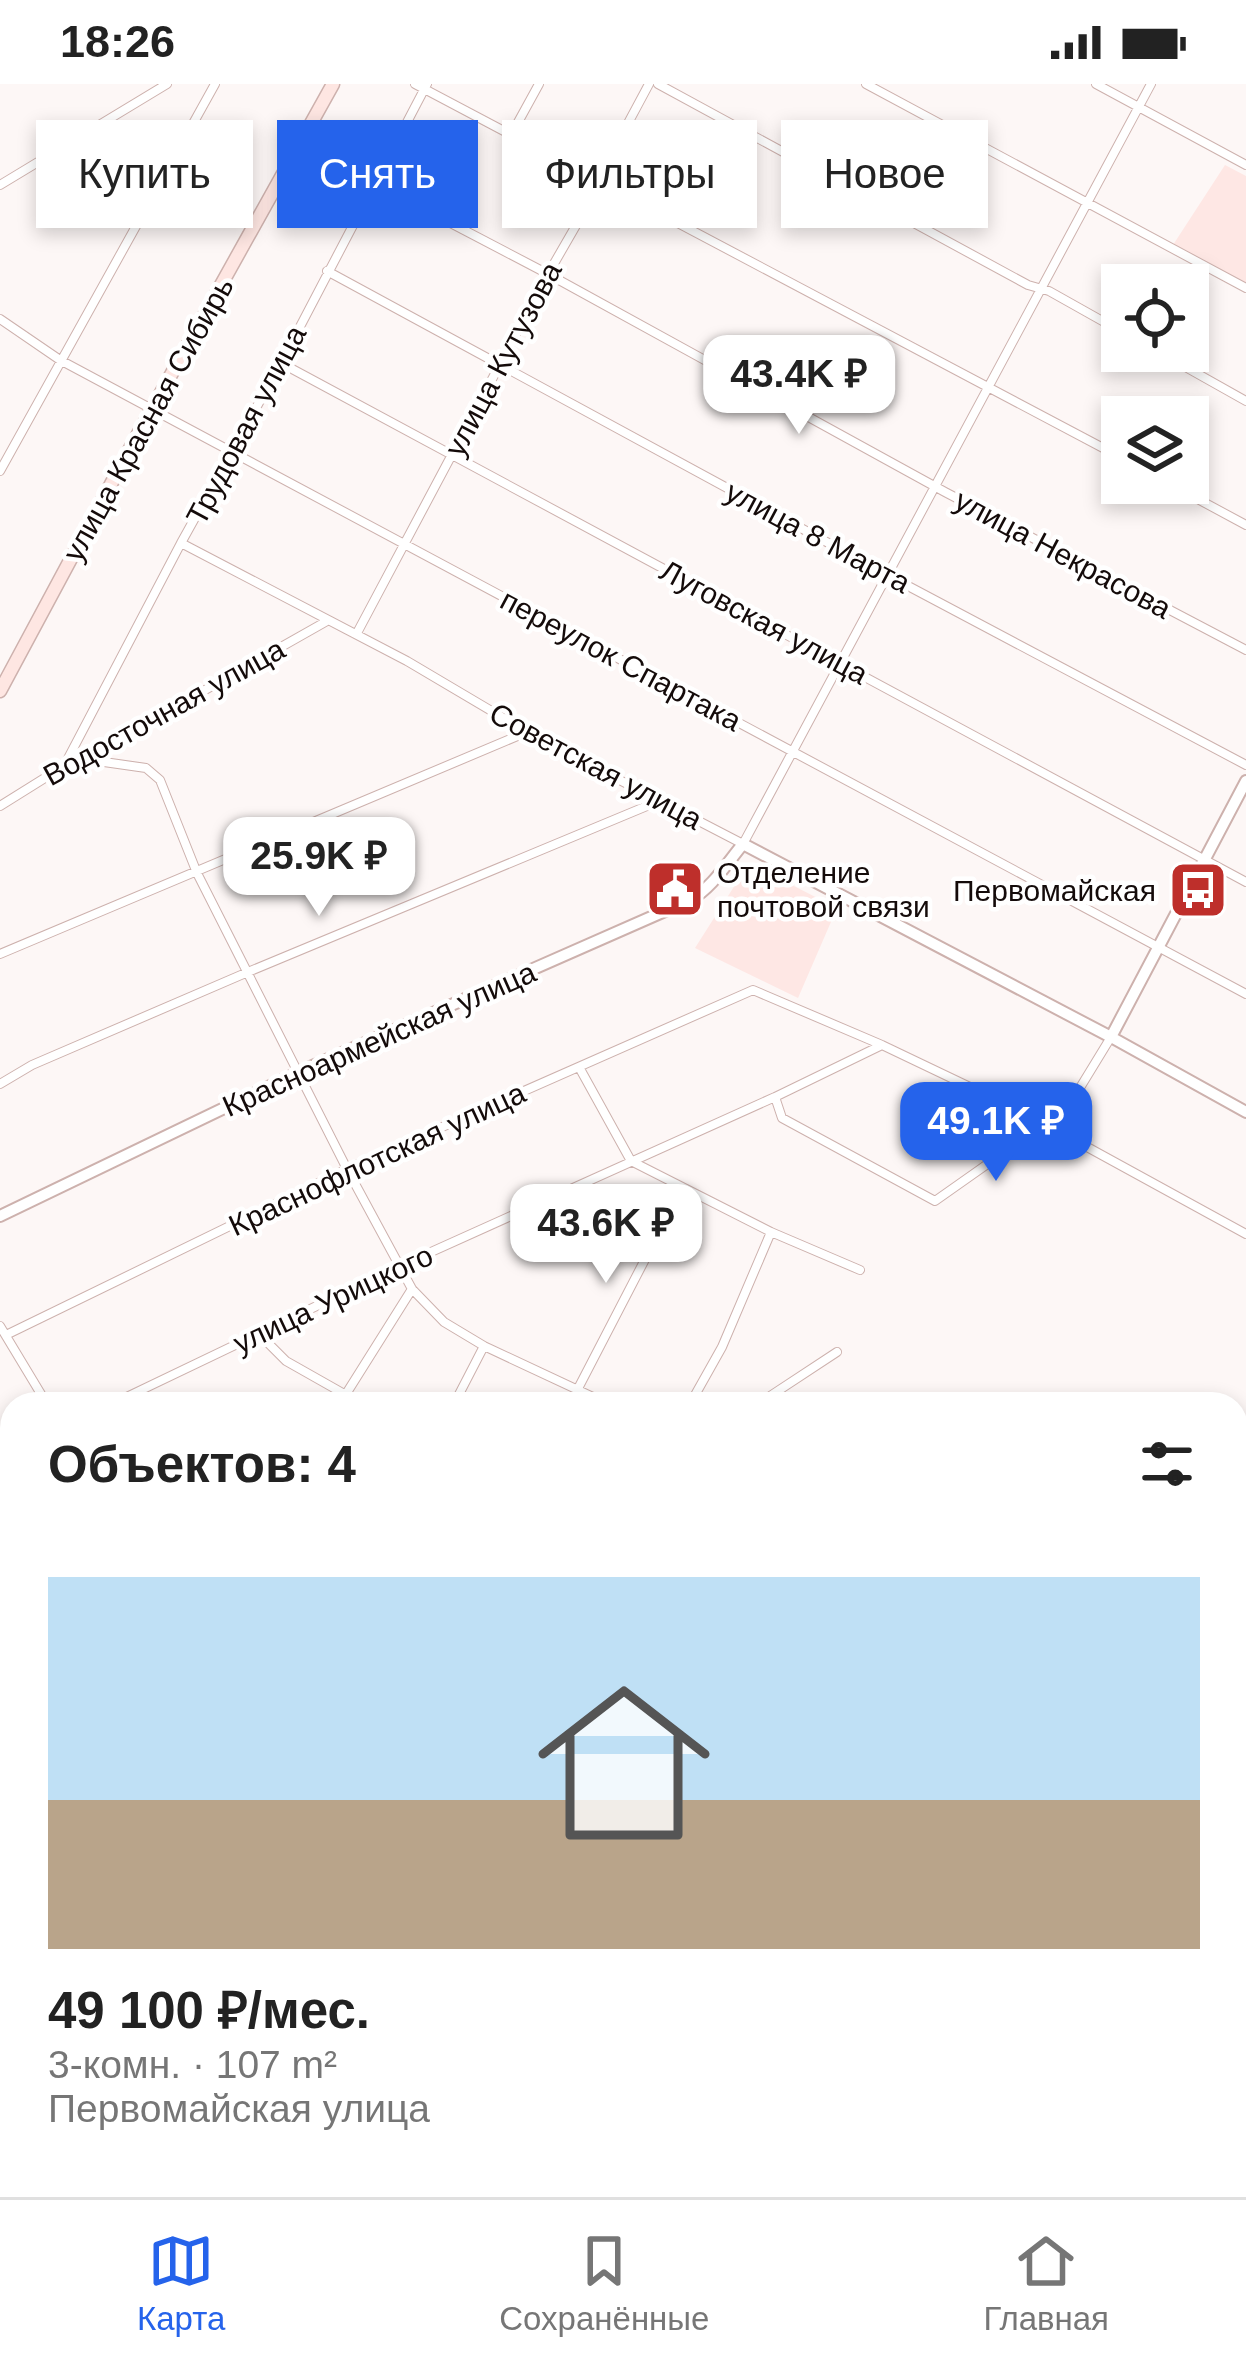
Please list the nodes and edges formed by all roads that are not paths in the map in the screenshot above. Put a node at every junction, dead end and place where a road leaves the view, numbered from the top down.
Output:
1 (167, 84) edge
2 (215, 84) edge
3 (333, 84) edge
4 (538, 84) edge
5 (654, 84) edge
6 (866, 84) edge
7 (1096, 84) edge
8 (1151, 84) edge
9 (422, 86) edge
10 (1138, 106) junction
11 (405, 120) edge
12 (519, 120) edge
13 (633, 120) edge
14 (502, 131) edge
15 (1246, 165) edge
16 (0, 185) edge
17 (1086, 202) junction
18 (350, 228) edge
19 (460, 228) edge
20 (574, 228) edge
21 (686, 228) edge
22 (327, 271) junction
23 (548, 274) junction
24 (1040, 288) junction
25 (1246, 288) edge
26 (0, 319) edge
27 (1101, 321) edge
28 (60, 360) junction
29 (281, 363) junction
30 (500, 364) junction
31 (1194, 372) edge
32 (987, 385) junction
33 (1246, 401) edge
34 (152, 409) junction
35 (1101, 447) edge
36 (232, 453) junction
37 (452, 454) junction
38 (0, 471) edge
39 (934, 486) junction
40 (1207, 504) edge
41 (1246, 525) edge
42 (181, 543) junction
43 (404, 544) junction
44 (886, 574) junction
45 (328, 620) junction
46 (356, 634) junction
47 (1246, 650) edge
48 (839, 663) junction
49 (0, 691) edge
50 (527, 732) junction
51 (793, 751) junction
52 (83, 759) junction
53 (1246, 765) edge
54 (64, 766) junction
55 (1246, 781) edge
56 (661, 801) junction
57 (0, 806) edge
58 (743, 844) junction
59 (1204, 859) junction
60 (196, 873) junction
61 (1246, 882) edge
62 (1157, 948) junction
63 (0, 954) edge
64 (248, 972) junction
65 (1246, 994) edge
66 (1112, 1037) junction
67 (882, 1045) junction
68 (579, 1067) junction
69 (299, 1072) junction
70 (0, 1084) edge
71 (775, 1097) junction
72 (1067, 1109) junction
73 (1246, 1112) edge
74 (1045, 1142) dead end
75 (631, 1161) junction
76 (347, 1169) junction
77 (682, 1188) junction
78 (0, 1216) edge
79 (771, 1232) junction
80 (1246, 1234) edge
81 (400, 1267) junction
82 (860, 1270) dead end
83 (412, 1289) junction
84 (3, 1331) edge
85 (259, 1334) junction
86 (484, 1346) junction
87 (837, 1352) dead end
88 (578, 1388) junction
89 (40, 1392) edge
90 (137, 1392) edge
91 (342, 1392) edge
92 (347, 1392) edge
93 (460, 1392) edge
94 (576, 1392) edge
95 (586, 1392) edge
96 (697, 1392) edge
97 (776, 1392) edge

1 - 16 street
2 - 28 street
3 - 34 main road, улица Красная Сибирь
4 - 12 street
5 - 13 street, улица Кутузова
5 - 24 street
6 - 17 street
7 - 10 street
8 - 10 street
9 - 11 street, Трудовая улица
9 - 14 street
10 - 15 street
10 - 17 street
17 - 24 street
17 - 25 street
18 - 22 street, Трудовая улица
19 - 23 street, улица Некрасова
20 - 23 street, улица Кутузова
21 - 32 street
22 - 29 street, Трудовая улица
22 - 30 street, улица 8 Марта
23 - 30 street, улица Кутузова
23 - 39 street, улица Некрасова
24 - 27 street
24 - 32 street
26 - 28 street, переулок Спартака
28 - 34 street, переулок Спартака
28 - 38 street
29 - 36 street, Трудовая улица
29 - 37 street, Луговская улица
30 - 37 street, улица Кутузова
30 - 44 street, улица 8 Марта
31 - 33 street
32 - 35 street
32 - 39 street
34 - 36 street, переулок Спартака
34 - 49 main road, улица Красная Сибирь
36 - 42 street, Трудовая улица
36 - 43 street, переулок Спартака
37 - 43 street, улица Кутузова
37 - 48 street, Луговская улица
39 - 44 street
39 - 47 street, улица Некрасова
40 - 41 street
42 - 45 street, Советская улица
42 - 54 street, Трудовая улица
43 - 46 street, улица Кутузова
43 - 51 street, переулок Спартака
44 - 48 street
44 - 53 street, улица 8 Марта
45 - 46 street, Советская улица
45 - 52 street, Водосточная улица
46 - 50 street, Советская улица
48 - 51 street
48 - 59 street, Луговская улица
50 - 56 street, Советская улица
50 - 60 street
51 - 58 street
51 - 62 street, переулок Спартака
52 - 54 street, Водосточная улица
52 - 60 street
54 - 57 street, Водосточная улица
55 - 59 street
56 - 58 street, Советская улица
56 - 64 street
58 - 66 street, Советская улица
58 - 69 street, Красноармейская улица
59 - 61 street, Луговская улица
59 - 62 street
60 - 63 street
60 - 64 street
62 - 65 street, переулок Спартака
62 - 66 street
64 - 69 street
64 - 70 street
66 - 72 street
66 - 73 street, Советская улица
67 - 68 street, Краснофлотская улица
67 - 71 street, улица Урицкого
67 - 72 street
68 - 75 street
68 - 76 street, Краснофлотская улица
69 - 76 street
69 - 78 street, Красноармейская улица
71 - 74 street
71 - 75 street, улица Урицкого
72 - 80 street
75 - 77 street
75 - 81 street, улица Урицкого
76 - 81 street
76 - 84 street, Краснофлотская улица
77 - 79 street
77 - 88 street
79 - 82 street
79 - 96 street
81 - 83 street
81 - 85 street, улица Урицкого
83 - 86 street
83 - 92 street
84 - 89 street
85 - 90 street, улица Урицкого
85 - 91 street
86 - 88 street
86 - 93 street
87 - 97 street
88 - 94 street
88 - 95 street

